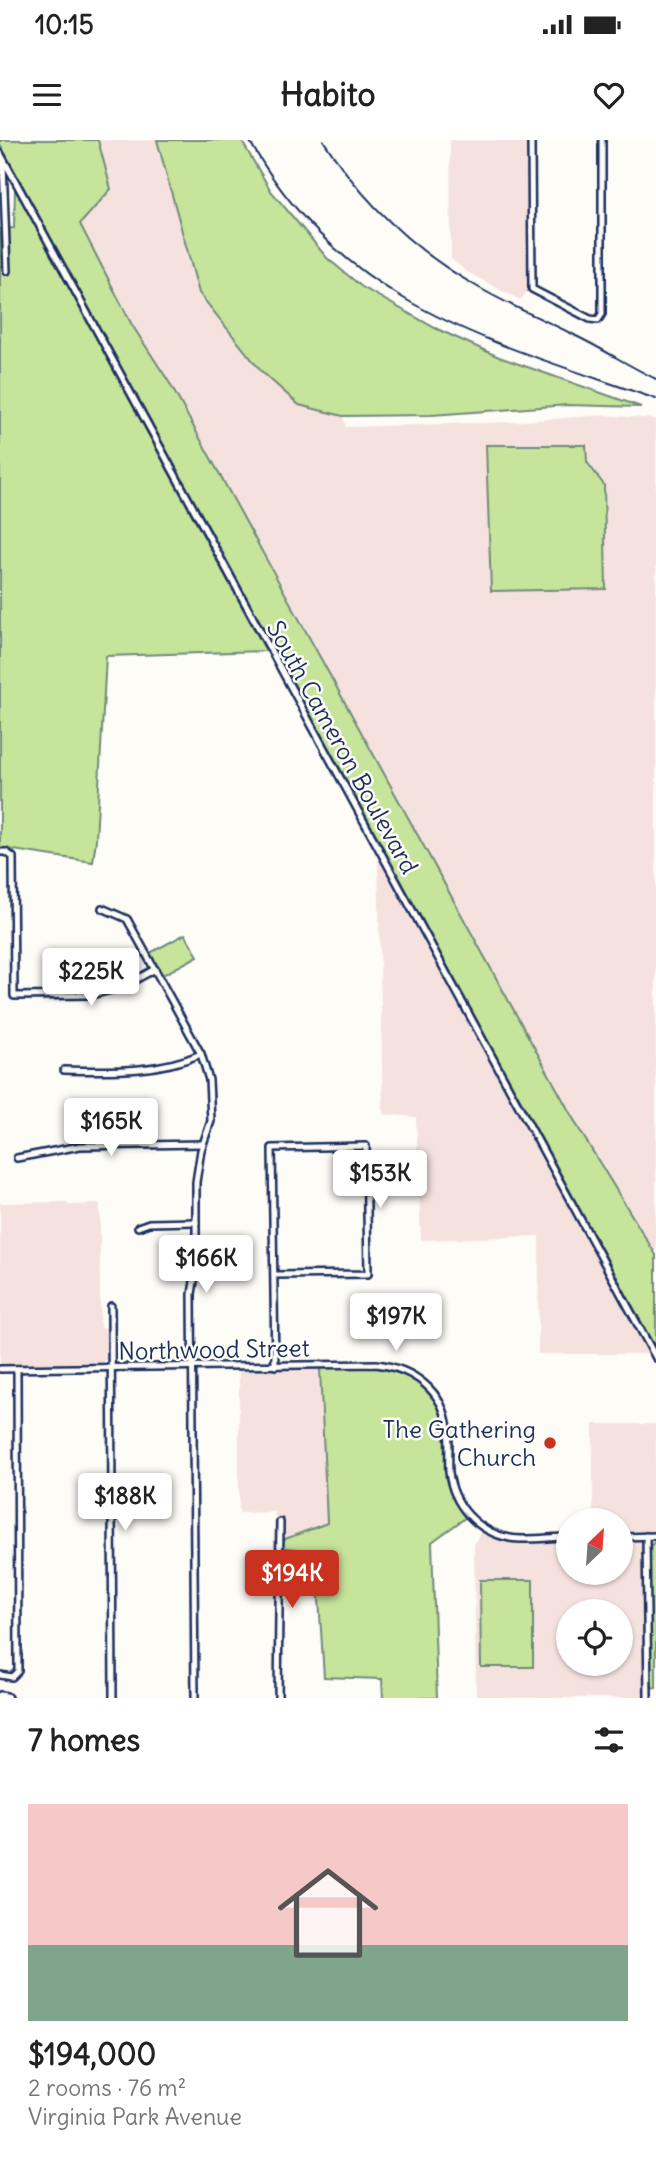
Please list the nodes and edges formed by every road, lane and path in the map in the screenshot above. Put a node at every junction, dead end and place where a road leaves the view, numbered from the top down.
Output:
1 (531, 140) edge
2 (602, 140) edge
3 (1, 157) edge
4 (7, 271) dead end
5 (3, 852) edge
6 (102, 908) dead end
7 (155, 969) junction
8 (201, 1054) junction
9 (64, 1070) dead end
10 (203, 1144) junction
11 (17, 1158) dead end
12 (196, 1222) junction
13 (138, 1227) dead end
14 (274, 1275) junction
15 (111, 1306) dead end
16 (656, 1358) edge
17 (275, 1366) junction
18 (192, 1367) junction
19 (111, 1368) junction
20 (0, 1369) edge
21 (17, 1369) junction
22 (280, 1522) dead end
23 (634, 1536) edge
24 (646, 1536) junction
25 (656, 1536) edge
26 (556, 1537) edge
27 (0, 1675) edge
28 (0, 1696) edge
29 (6, 1698) edge
30 (113, 1698) edge
31 (195, 1698) edge
32 (278, 1698) edge
33 (648, 1698) edge

1 - 2 street
3 - 4 street
3 - 16 street, South Cameron Boulevard
5 - 7 street
6 - 7 street
7 - 8 street
8 - 9 street
8 - 10 street
10 - 11 street
10 - 12 street
12 - 13 street
12 - 18 street
14 - 14 street
14 - 17 street
15 - 19 street
17 - 18 street, Northwood Street
17 - 26 street, Northwood Street
18 - 19 street, Northwood Street
18 - 31 street
19 - 21 street, Northwood Street
19 - 30 street
20 - 21 street, Northwood Street
21 - 27 street
22 - 32 street
23 - 24 street
24 - 25 street
24 - 33 street
28 - 29 highway

